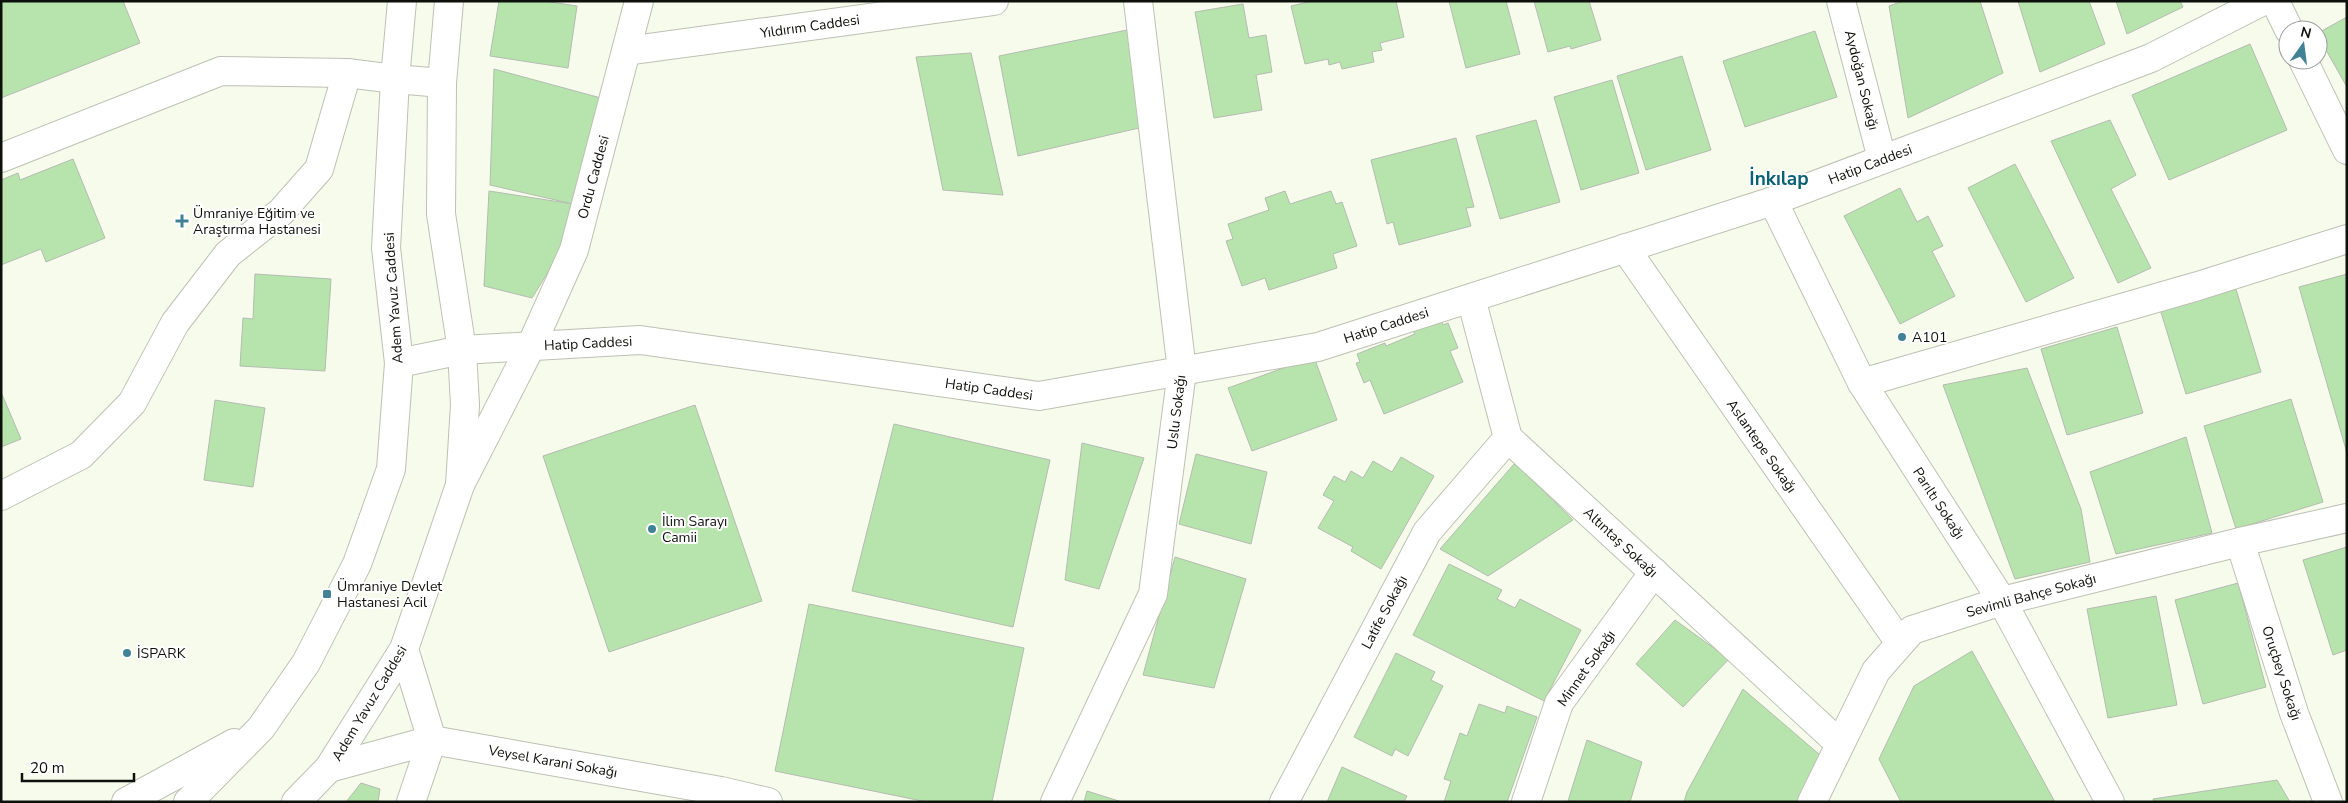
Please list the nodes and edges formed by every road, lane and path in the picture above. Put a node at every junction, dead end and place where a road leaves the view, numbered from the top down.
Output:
1 (402, 1) edge
2 (450, 1) edge
3 (639, 1) edge
4 (994, 1) edge
5 (1138, 1) edge
6 (1842, 1) edge
7 (2275, 1) edge
8 (2251, 4) edge
9 (2284, 20) edge
10 (626, 51) junction
11 (2308, 70) edge
12 (346, 73) junction
13 (395, 79) junction
14 (442, 83) junction
15 (2347, 150) edge
16 (1, 158) edge
17 (1882, 159) junction
18 (1773, 200) junction
19 (2347, 239) edge
20 (1625, 248) junction
21 (1471, 298) junction
22 (532, 346) junction
23 (462, 350) junction
24 (399, 363) junction
25 (1182, 371) junction
26 (1862, 383) junction
27 (1508, 438) junction
28 (460, 484) junction
29 (1, 496) edge
30 (2347, 518) edge
31 (2240, 542) junction
32 (1654, 572) junction
33 (2002, 601) junction
34 (1900, 643) junction
35 (404, 649) junction
36 (261, 728) junction
37 (432, 740) junction
38 (1840, 744) junction
39 (329, 768) junction
40 (719, 796) edge
41 (126, 802) edge
42 (188, 802) edge
43 (296, 802) edge
44 (411, 802) edge
45 (768, 802) edge
46 (1055, 802) edge
47 (1284, 802) edge
48 (1526, 802) edge
49 (1812, 802) edge
50 (2110, 802) edge
51 (2328, 802) edge

1 - 13 street, Adem Yavuz Caddesi
2 - 14 street, Adem Yavuz Caddesi
3 - 10 street, Ordu Caddesi
4 - 10 street, Yıldırım Caddesi
5 - 25 street, Uslu Sokağı
6 - 17 street, Aydoğan Sokağı
7 - 9 street
8 - 17 street, Hatip Caddesi
10 - 22 street, Ordu Caddesi
11 - 15 street
12 - 13 street
12 - 16 street
12 - 29 street
13 - 14 street
13 - 24 street, Adem Yavuz Caddesi
14 - 23 street, Adem Yavuz Caddesi
17 - 18 street, Hatip Caddesi
18 - 20 street, Hatip Caddesi
18 - 26 street, Parıltı Sokağı
19 - 26 street
20 - 21 street, Hatip Caddesi
20 - 34 street, Aslantepe Sokağı
21 - 25 street, Hatip Caddesi
21 - 27 street
22 - 23 street, Hatip Caddesi
22 - 25 street, Hatip Caddesi
22 - 28 street, Ordu Caddesi
23 - 24 street, Hatip Caddesi
23 - 28 street, Adem Yavuz Caddesi
24 - 36 street, Adem Yavuz Caddesi
25 - 46 street, Uslu Sokağı
26 - 33 street, Parıltı Sokağı
27 - 32 street, Altıntaş Sokağı
27 - 47 street, Latife Sokağı
28 - 35 street, Adem Yavuz Caddesi
30 - 31 street, Sevimli Bahçe Sokağı
31 - 33 street, Sevimli Bahçe Sokağı
31 - 51 street, Oruçbey Sokağı
32 - 38 street, Altıntaş Sokağı
32 - 48 street, Minnet Sokağı
33 - 34 street, Sevimli Bahçe Sokağı
33 - 50 street, Parıltı Sokağı
34 - 38 street, Sevimli Bahçe Sokağı
35 - 37 street
35 - 39 street, Adem Yavuz Caddesi
36 - 41 street
36 - 42 street, Adem Yavuz Caddesi
37 - 39 street
37 - 40 street, Veysel Karani Sokağı
37 - 44 street
38 - 49 street, Sevimli Bahçe Sokağı
39 - 43 street, Adem Yavuz Caddesi
40 - 45 street, Veysel Karani Sokağı

